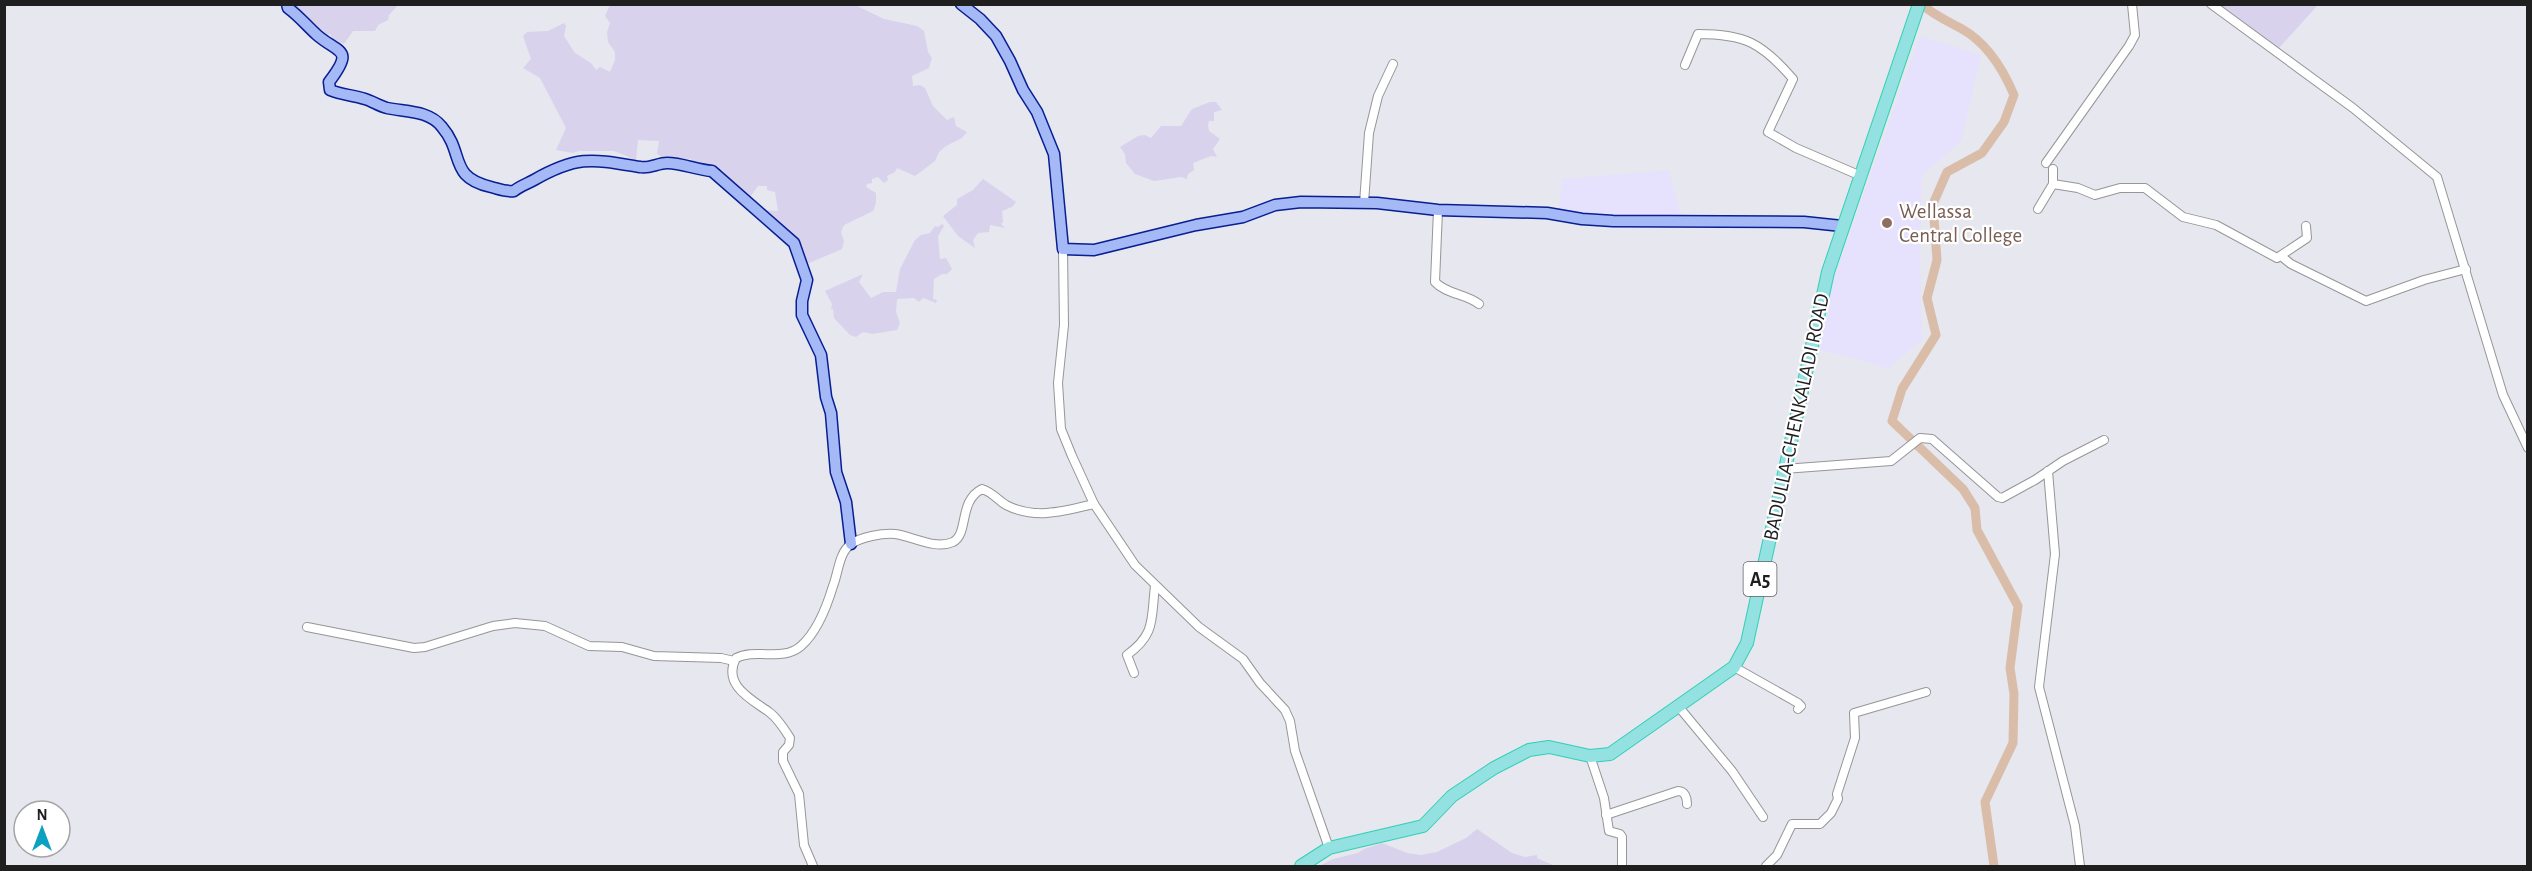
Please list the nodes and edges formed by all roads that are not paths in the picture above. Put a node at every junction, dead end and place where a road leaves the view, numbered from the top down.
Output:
1 (287, 4) edge
2 (961, 4) edge
3 (1919, 4) edge
4 (2132, 4) edge
5 (2211, 4) edge
6 (1393, 64) dead end
7 (1685, 65) dead end
8 (1860, 176) junction
9 (2053, 184) junction
10 (1364, 203) junction
11 (2038, 209) dead end
12 (1438, 210) junction
13 (1842, 226) junction
14 (2306, 226) dead end
15 (1063, 249) junction
16 (2281, 256) junction
17 (2466, 269) junction
18 (1479, 304) dead end
19 (2104, 440) dead end
20 (2528, 448) edge
21 (1784, 469) junction
22 (2048, 471) junction
23 (1094, 504) junction
24 (850, 544) junction
25 (1155, 586) junction
26 (307, 627) dead end
27 (734, 661) junction
28 (1734, 667) junction
29 (1134, 674) dead end
30 (1926, 692) dead end
31 (1678, 706) junction
32 (1798, 709) dead end
33 (1590, 756) junction
34 (1687, 804) dead end
35 (1606, 815) junction
36 (1763, 817) dead end
37 (1329, 848) junction
38 (1304, 864) edge
39 (813, 867) edge
40 (1622, 867) edge
41 (1766, 867) edge
42 (2080, 867) edge

1 - 24 main road
2 - 15 main road
3 - 8 highway, BADULLA-CHENKALADI ROAD / A5
4 - 9 street
5 - 17 street
6 - 10 street
7 - 8 street
8 - 13 highway, BADULLA-CHENKALADI ROAD / A5
9 - 11 street
9 - 16 street
10 - 12 main road
10 - 15 main road
12 - 13 main road
12 - 18 street
13 - 21 highway, BADULLA-CHENKALADI ROAD / A5
14 - 16 street
15 - 23 street
16 - 17 street
17 - 20 street
19 - 22 street
21 - 22 street
21 - 28 highway, BADULLA-CHENKALADI ROAD / A5
22 - 42 street
23 - 24 street
23 - 25 street
24 - 27 street
25 - 29 street
25 - 37 street
26 - 27 street
27 - 39 street
28 - 31 highway, BADULLA-CHENKALADI ROAD / A5
28 - 32 street
30 - 41 street
31 - 33 highway, BADULLA-CHENKALADI ROAD / A5
31 - 36 street
33 - 35 street
33 - 37 highway, BADULLA-CHENKALADI ROAD / A5
34 - 35 street
35 - 40 street
37 - 38 highway, BADULLA-CHENKALADI ROAD / A5

